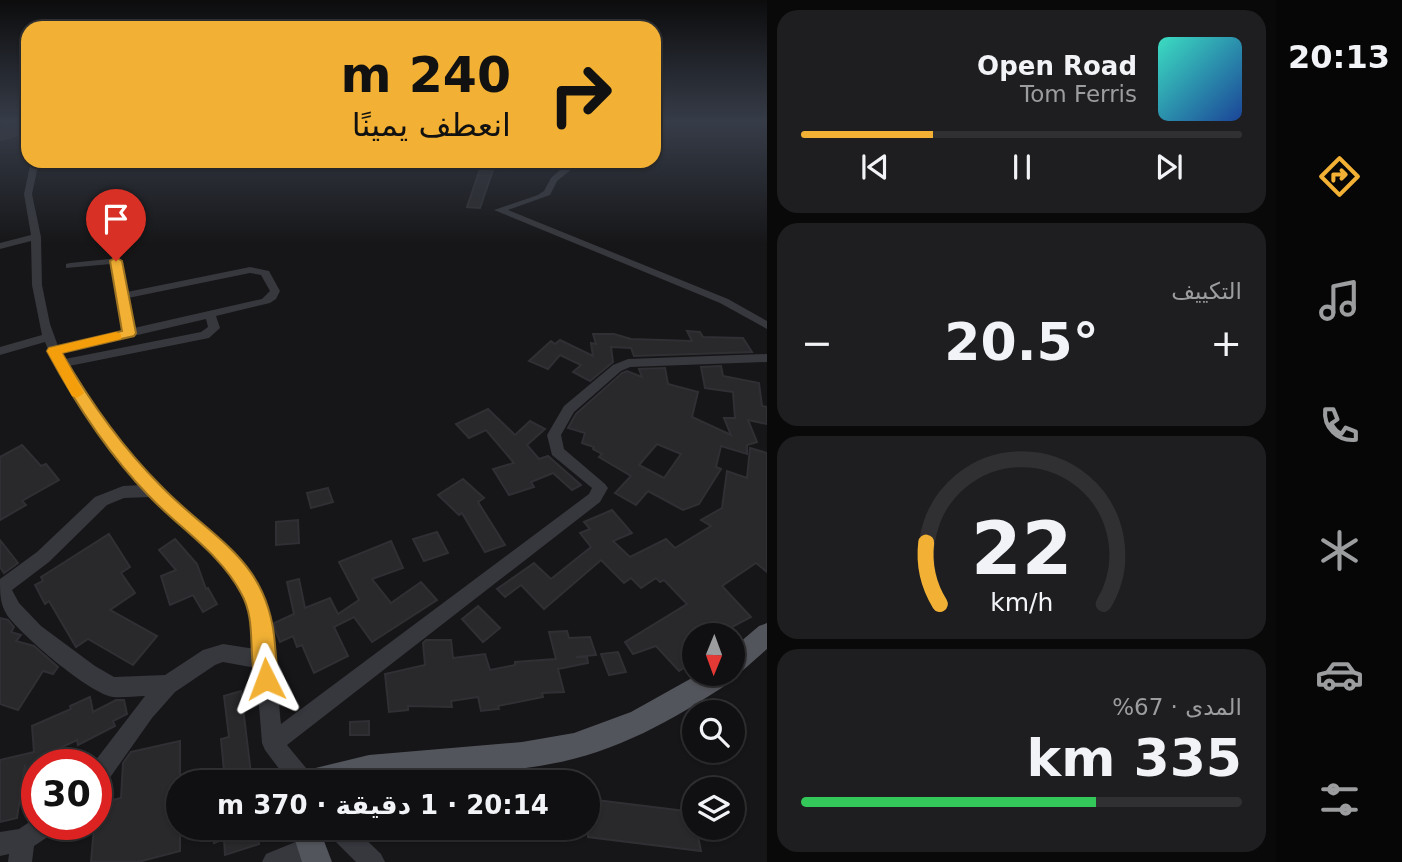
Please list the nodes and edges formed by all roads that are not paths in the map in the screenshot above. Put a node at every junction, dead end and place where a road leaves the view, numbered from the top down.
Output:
1 (34, 168) edge
2 (567, 168) edge
3 (36, 237) junction
4 (0, 246) edge
5 (70, 266) dead end
6 (122, 296) junction
7 (210, 314) junction
8 (767, 326) edge
9 (129, 333) junction
10 (16, 348) junction
11 (0, 351) edge
12 (54, 351) junction
13 (767, 358) edge
14 (0, 359) edge
15 (154, 491) junction
16 (1, 588) edge
17 (767, 634) edge
18 (746, 653) edge
19 (265, 660) junction
20 (168, 685) junction
21 (701, 686) edge
22 (272, 743) junction
23 (112, 756) edge
24 (293, 770) edge
25 (362, 770) edge
26 (350, 840) edge
27 (311, 846) edge
28 (274, 862) edge
29 (373, 862) edge

1 - 3 street
2 - 8 street
3 - 4 street
3 - 12 street
5 - 6 street
6 - 7 street
6 - 9 street
7 - 9 street
7 - 12 street
9 - 12 street
10 - 11 street
10 - 12 street
10 - 14 street
12 - 15 street
13 - 22 street
15 - 16 street
15 - 19 street
16 - 20 street
17 - 18 main road
19 - 20 street
19 - 22 street
20 - 23 street
21 - 25 main road
22 - 24 street
26 - 29 street
27 - 28 street

